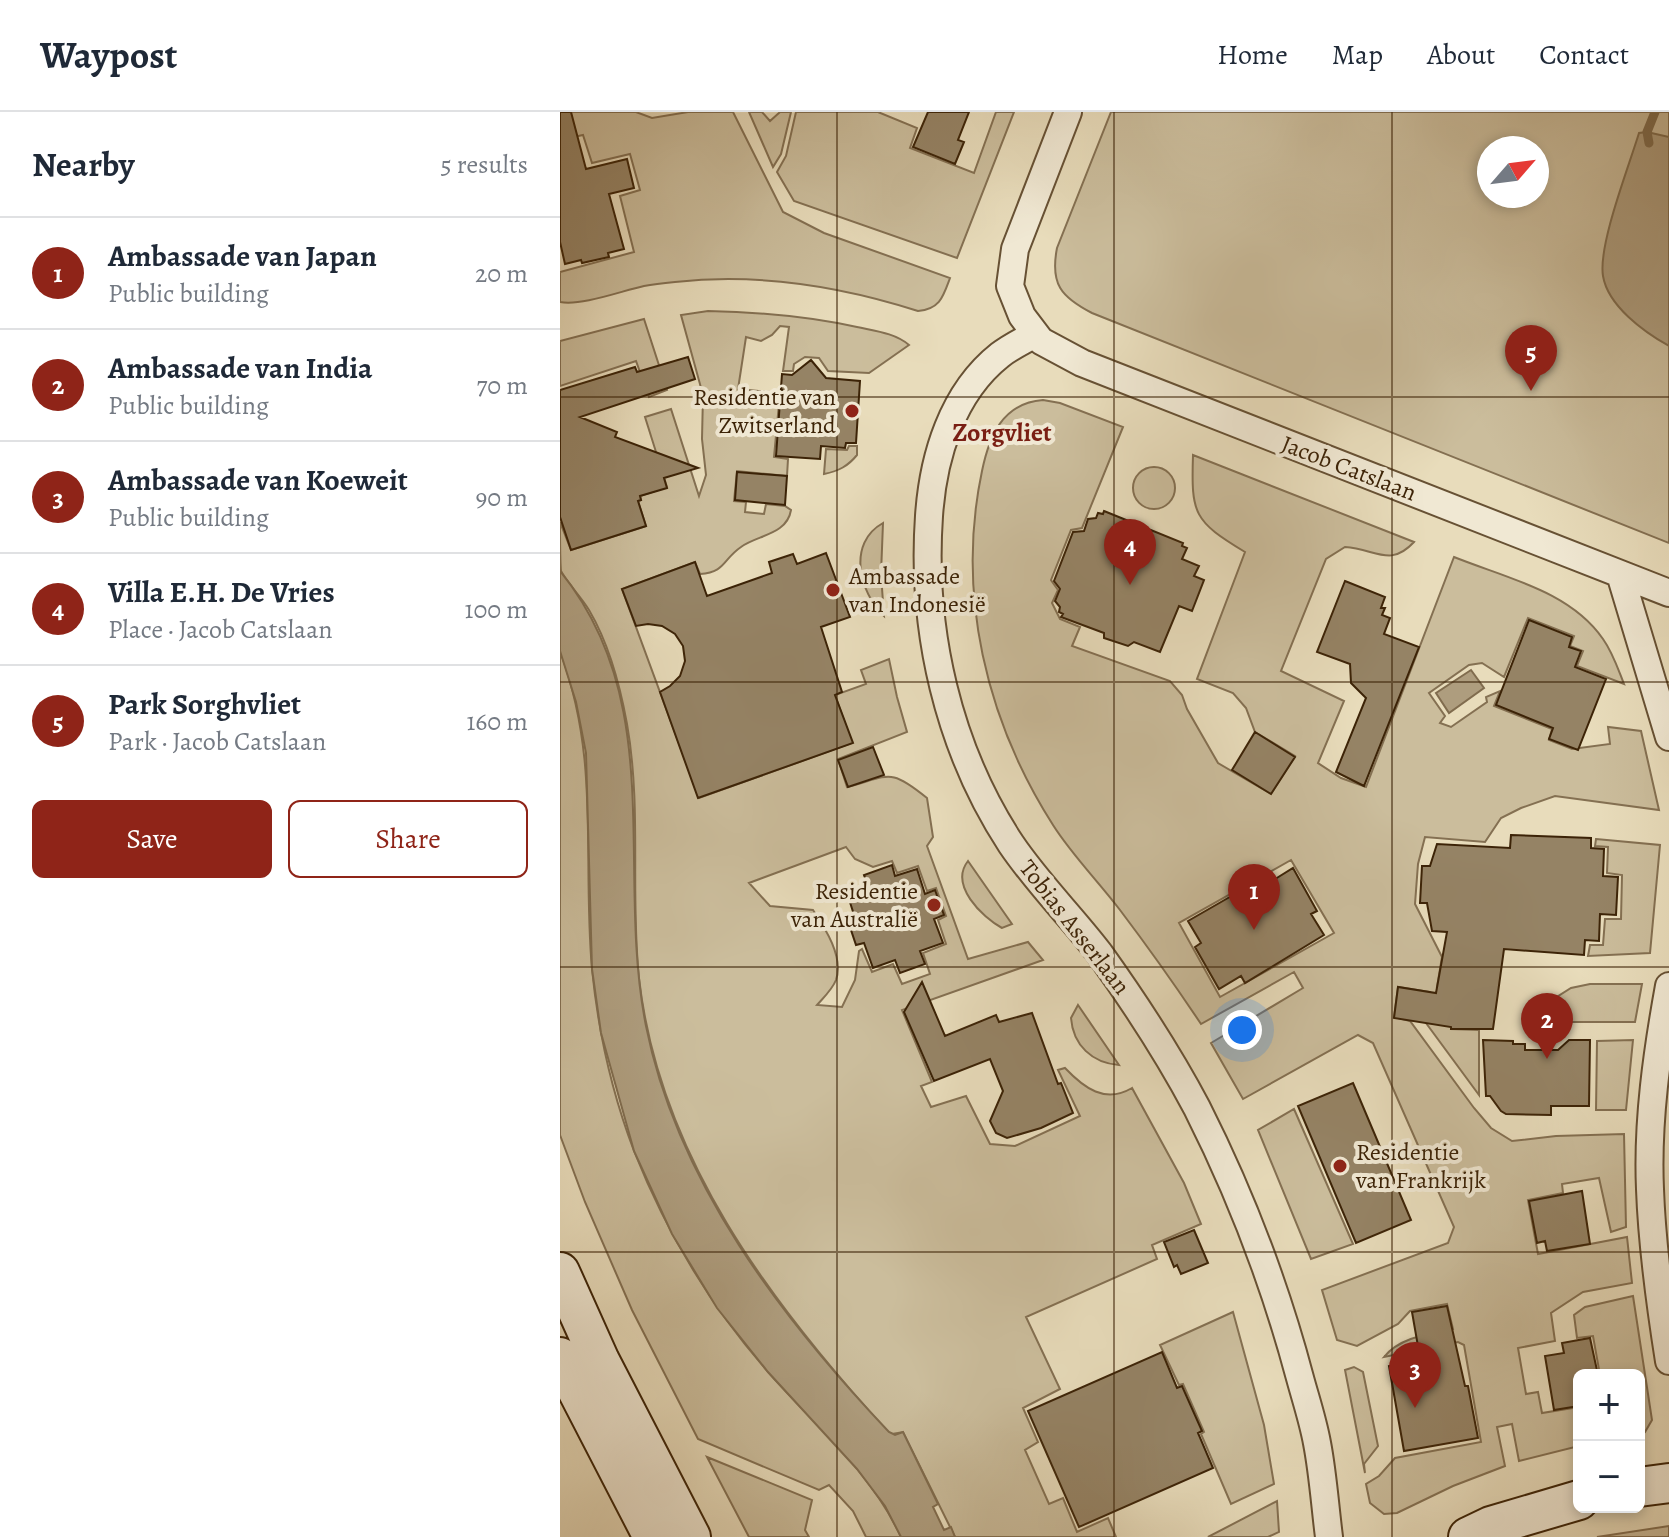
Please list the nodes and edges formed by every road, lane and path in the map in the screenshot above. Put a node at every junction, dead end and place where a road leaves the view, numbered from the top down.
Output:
1 (1068, 112) edge
2 (1035, 334) junction
3 (1620, 574) junction
4 (1669, 593) edge
5 (1669, 737) edge
6 (1669, 986) edge
7 (560, 1272) edge
8 (560, 1357) edge
9 (1669, 1361) edge
10 (1669, 1483) edge
11 (1645, 1486) edge
12 (1573, 1502) edge
13 (653, 1537) edge
14 (691, 1537) edge
15 (1329, 1537) edge
16 (1468, 1537) edge

1 - 2 street
2 - 3 street, Jacob Catslaan
2 - 15 street, Tobias Asserlaan
3 - 4 street, Jacob Catslaan
3 - 5 street
6 - 9 street
7 - 14 main road
8 - 13 main road
10 - 11 main road
12 - 16 main road

